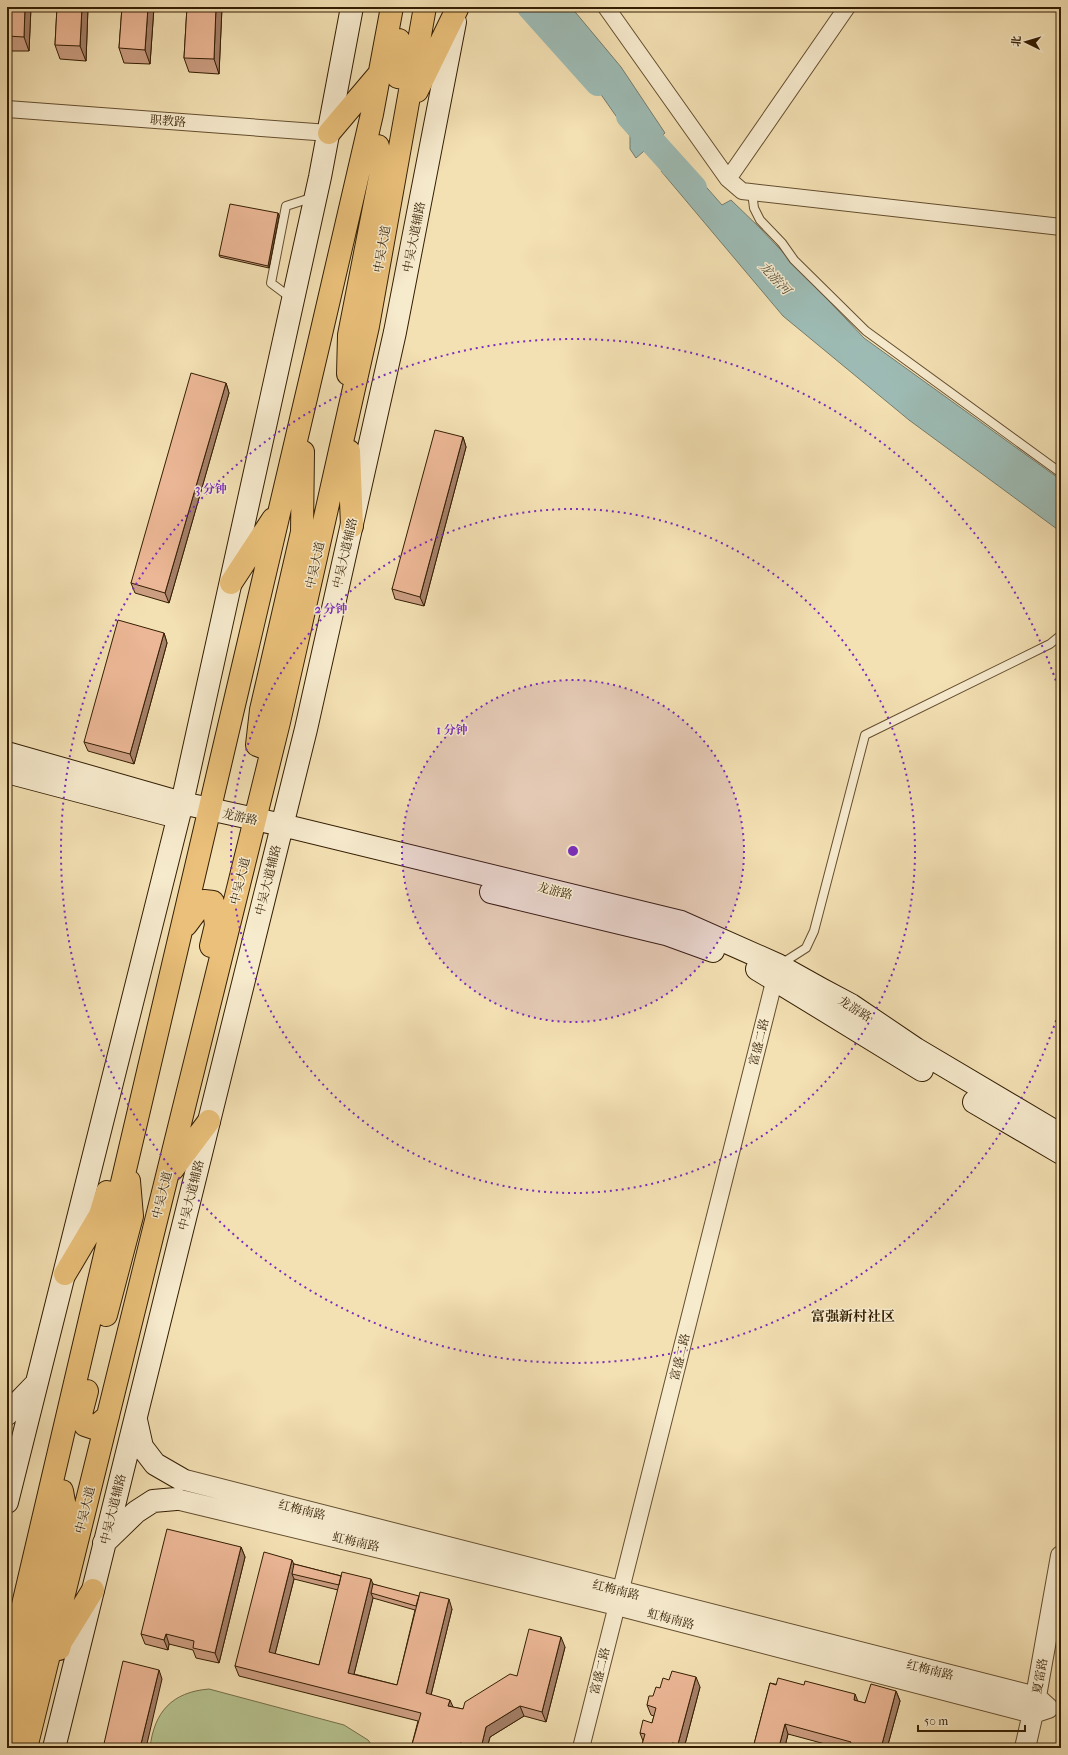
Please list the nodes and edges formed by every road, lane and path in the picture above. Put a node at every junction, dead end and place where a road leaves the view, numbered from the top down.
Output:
1 (352, 7) edge
2 (392, 7) edge
3 (404, 7) edge
4 (425, 7) edge
5 (606, 7) edge
6 (847, 7) edge
7 (457, 8) edge
8 (415, 62) junction
9 (380, 73) junction
10 (7, 109) edge
11 (406, 114) junction
12 (329, 133) junction
13 (361, 160) junction
14 (728, 179) junction
15 (752, 192) junction
16 (1061, 227) edge
17 (303, 413) junction
18 (347, 420) junction
19 (1061, 473) edge
20 (281, 506) junction
21 (352, 526) junction
22 (231, 583) junction
23 (1061, 635) edge
24 (279, 722) junction
25 (7, 753) edge
26 (7, 772) edge
27 (180, 810) junction
28 (208, 817) junction
29 (253, 827) junction
30 (280, 832) junction
31 (181, 931) junction
32 (777, 972) junction
33 (137, 1120) junction
34 (209, 1121) junction
35 (1061, 1135) edge
36 (1061, 1153) edge
37 (127, 1161) junction
38 (166, 1178) junction
39 (160, 1206) junction
40 (65, 1274) junction
41 (36, 1384) junction
42 (7, 1414) edge
43 (108, 1416) junction
44 (135, 1418) junction
45 (178, 1489) junction
46 (48, 1499) junction
47 (7, 1502) edge
48 (104, 1543) junction
49 (1061, 1556) edge
50 (93, 1590) junction
51 (619, 1598) junction
52 (1061, 1635) edge
53 (7, 1672) edge
54 (1039, 1706) junction
55 (25, 1743) edge
56 (54, 1748) edge
57 (580, 1748) edge
58 (1025, 1748) edge
59 (1039, 1748) edge

1 - 12 main road
2 - 9 main road
3 - 8 main road
4 - 8 main road, 中吴大道
5 - 14 street
6 - 14 street
7 - 11 main road
7 - 21 main road, 中吴大道辅路
8 - 11 main road, 中吴大道
9 - 12 main road
9 - 13 main road
10 - 12 street, 职教路
11 - 18 main road, 中吴大道
12 - 22 main road
13 - 17 main road
13 - 18 main road
14 - 15 street
15 - 16 street
15 - 19 lane
17 - 20 main road
17 - 24 main road
18 - 21 main road
18 - 24 main road, 中吴大道
20 - 22 main road
20 - 28 main road
21 - 30 main road, 中吴大道辅路
22 - 27 main road
23 - 32 lane
24 - 29 main road, 中吴大道
25 - 27 main road, 龙游路
26 - 27 main road, 龙游路
27 - 28 main road, 龙游路
27 - 40 main road
28 - 29 main road, 龙游路
28 - 31 main road
29 - 30 main road, 龙游路
29 - 38 main road, 中吴大道
30 - 32 main road, 龙游路
30 - 34 main road, 中吴大道辅路
31 - 33 main road
31 - 39 main road
32 - 35 main road, 龙游路
32 - 36 main road, 龙游路
32 - 51 street, 富盛二路
33 - 37 main road
33 - 40 main road
34 - 38 main road
34 - 44 main road, 中吴大道辅路
37 - 43 main road
37 - 46 main road
38 - 39 main road, 中吴大道
39 - 43 main road, 中吴大道
40 - 41 main road
41 - 42 main road
41 - 47 main road
43 - 55 main road, 中吴大道
44 - 45 main road
44 - 48 main road, 中吴大道辅路
45 - 48 main road
45 - 51 street, 虹梅南路
46 - 53 main road
46 - 55 main road
48 - 50 main road, 中吴大道辅路
49 - 54 street, 夏雷路
50 - 55 main road
50 - 56 main road, 中吴大道辅路
51 - 54 street, 红梅南路
51 - 57 street, 富盛二路
52 - 54 street, 夏雷路
54 - 58 street, 夏雷路
54 - 59 street, 夏雷路

